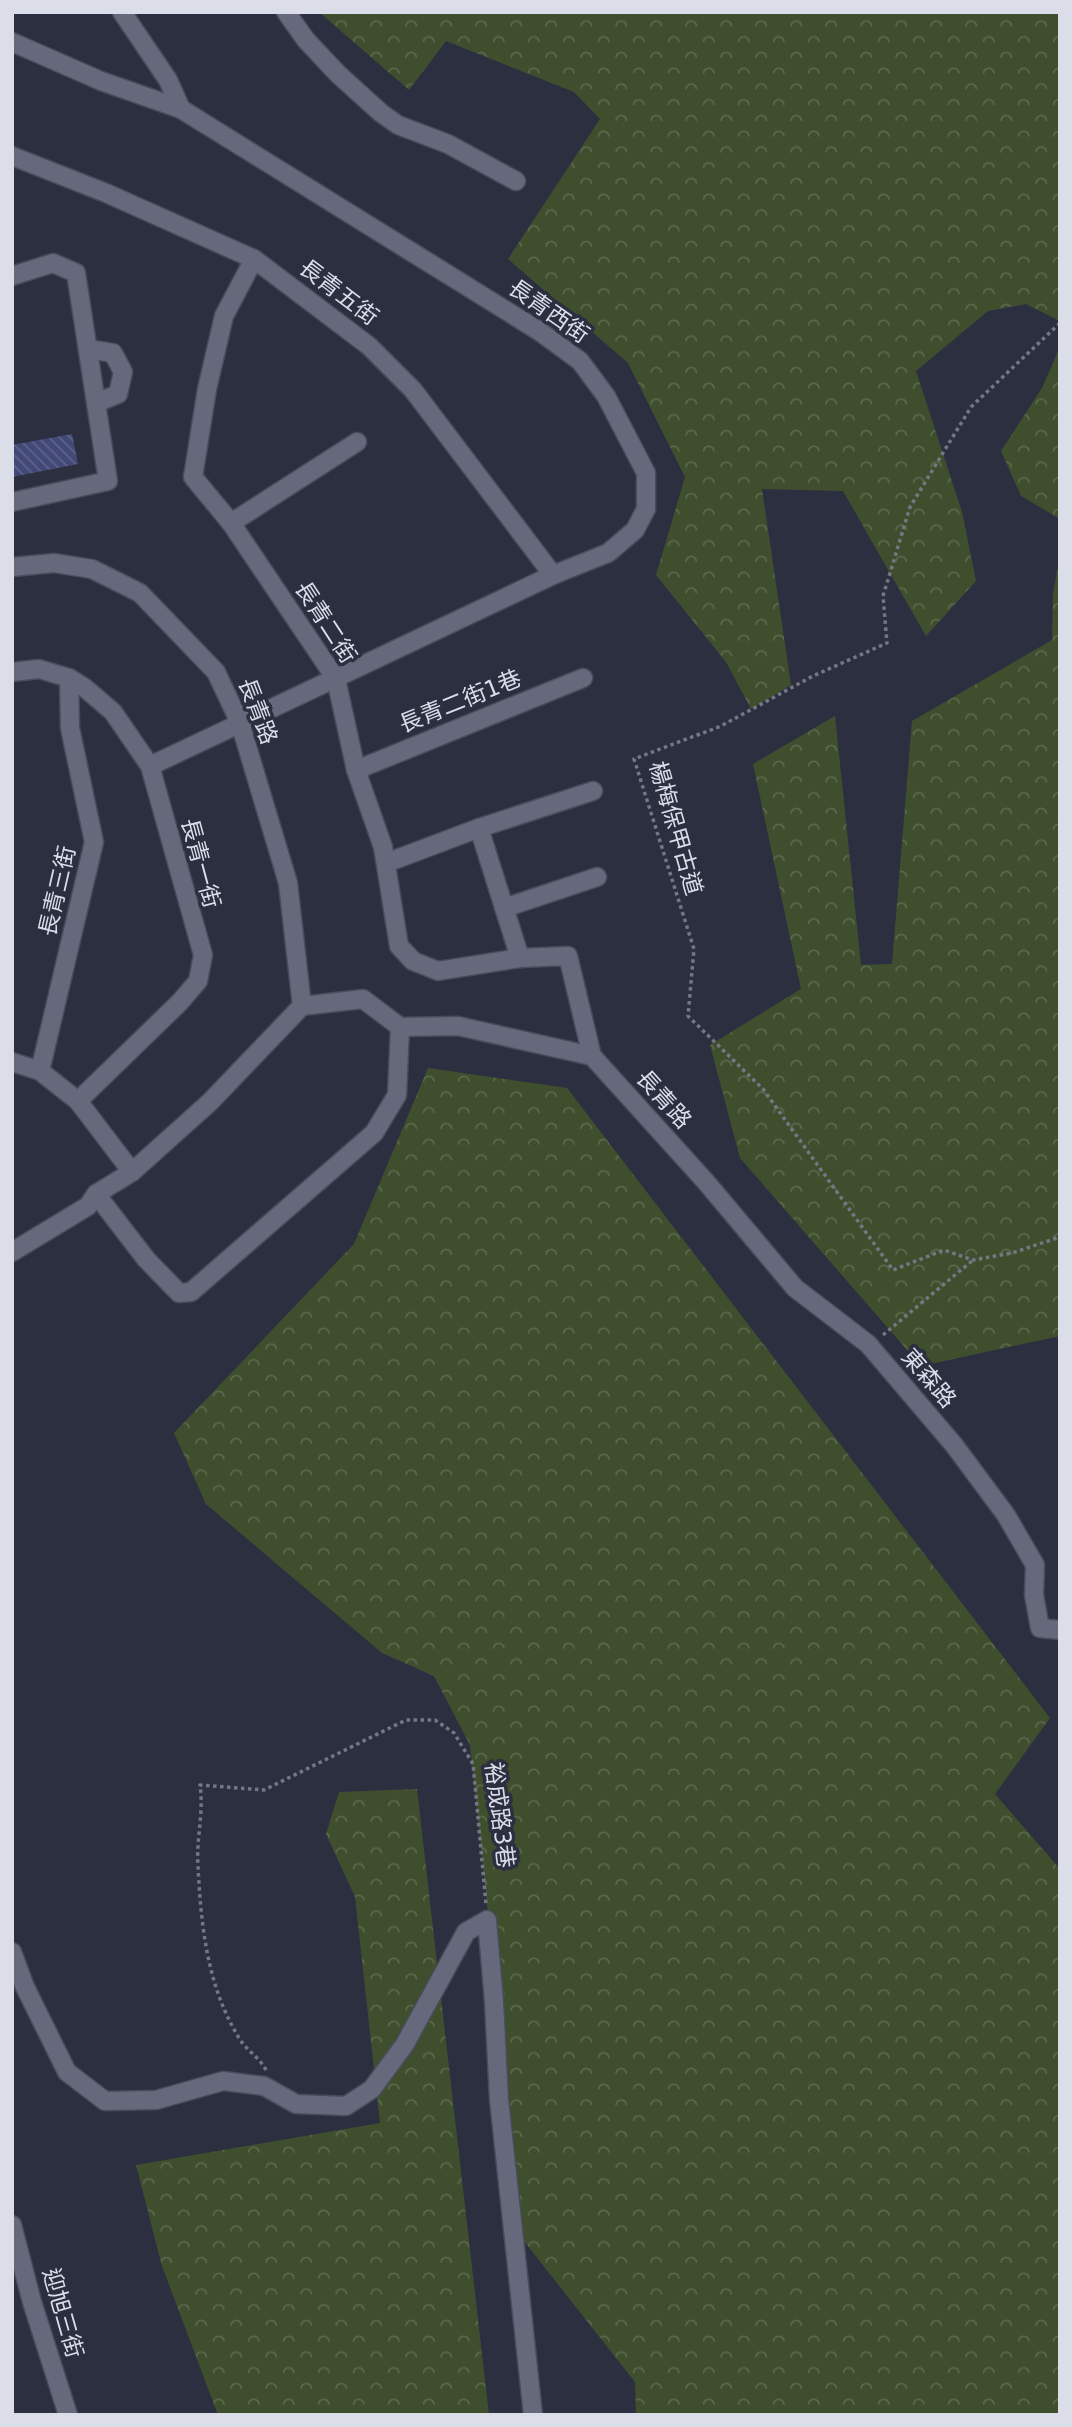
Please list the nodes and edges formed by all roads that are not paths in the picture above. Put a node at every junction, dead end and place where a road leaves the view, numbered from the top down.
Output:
1 (122, 12) edge
2 (286, 12) edge
3 (12, 42) edge
4 (181, 109) junction
5 (12, 156) edge
6 (516, 181) dead end
7 (254, 259) junction
8 (12, 276) edge
9 (88, 349) junction
10 (96, 403) junction
11 (357, 442) dead end
12 (12, 502) edge
13 (231, 523) junction
14 (12, 567) edge
15 (553, 575) junction
16 (12, 672) edge
17 (69, 678) junction
18 (583, 678) dead end
19 (336, 679) junction
20 (240, 723) junction
21 (150, 766) junction
22 (356, 770) junction
23 (593, 791) dead end
24 (479, 828) junction
25 (386, 863) junction
26 (597, 877) dead end
27 (504, 908) junction
28 (520, 958) junction
29 (302, 1006) junction
30 (400, 1027) junction
31 (592, 1056) junction
32 (12, 1062) edge
33 (40, 1071) junction
34 (78, 1101) junction
35 (132, 1172) junction
36 (706, 1182) joint
37 (96, 1195) junction
38 (12, 1252) edge
39 (1060, 1630) edge
40 (12, 1952) edge
41 (12, 2225) edge
42 (68, 2415) edge
43 (533, 2415) edge

1 - 4 street
2 - 6 street
3 - 4 street, 長青西街
4 - 15 street, 長青西街
5 - 7 street, 長青五街
7 - 13 street, 長青二街
7 - 15 street, 長青五街
8 - 9 street
9 - 10 street
9 - 10 street
10 - 12 street
11 - 13 street
13 - 19 street, 長青二街
14 - 20 street, 長青路
15 - 19 street, 長青西街
16 - 17 street, 長青一街
17 - 21 street, 長青一街
17 - 33 street, 長青三街
18 - 22 street, 長青二街1巷
19 - 20 street, 長青西街
19 - 22 street, 長青二街
20 - 21 street, 長青西街
20 - 29 street, 長青路
21 - 34 street, 長青一街
22 - 25 street, 長青二街
23 - 24 street
24 - 25 street
24 - 27 street
25 - 28 street, 長青二街
26 - 27 street
27 - 28 street
28 - 31 street
29 - 30 street
29 - 35 street
30 - 31 street
30 - 37 street
31 - 36 street, 長青路
32 - 33 street
33 - 34 street
34 - 35 street
35 - 37 street
36 - 39 street, 東森路
37 - 38 street
40 - 43 street
41 - 42 street, 迎旭三街

